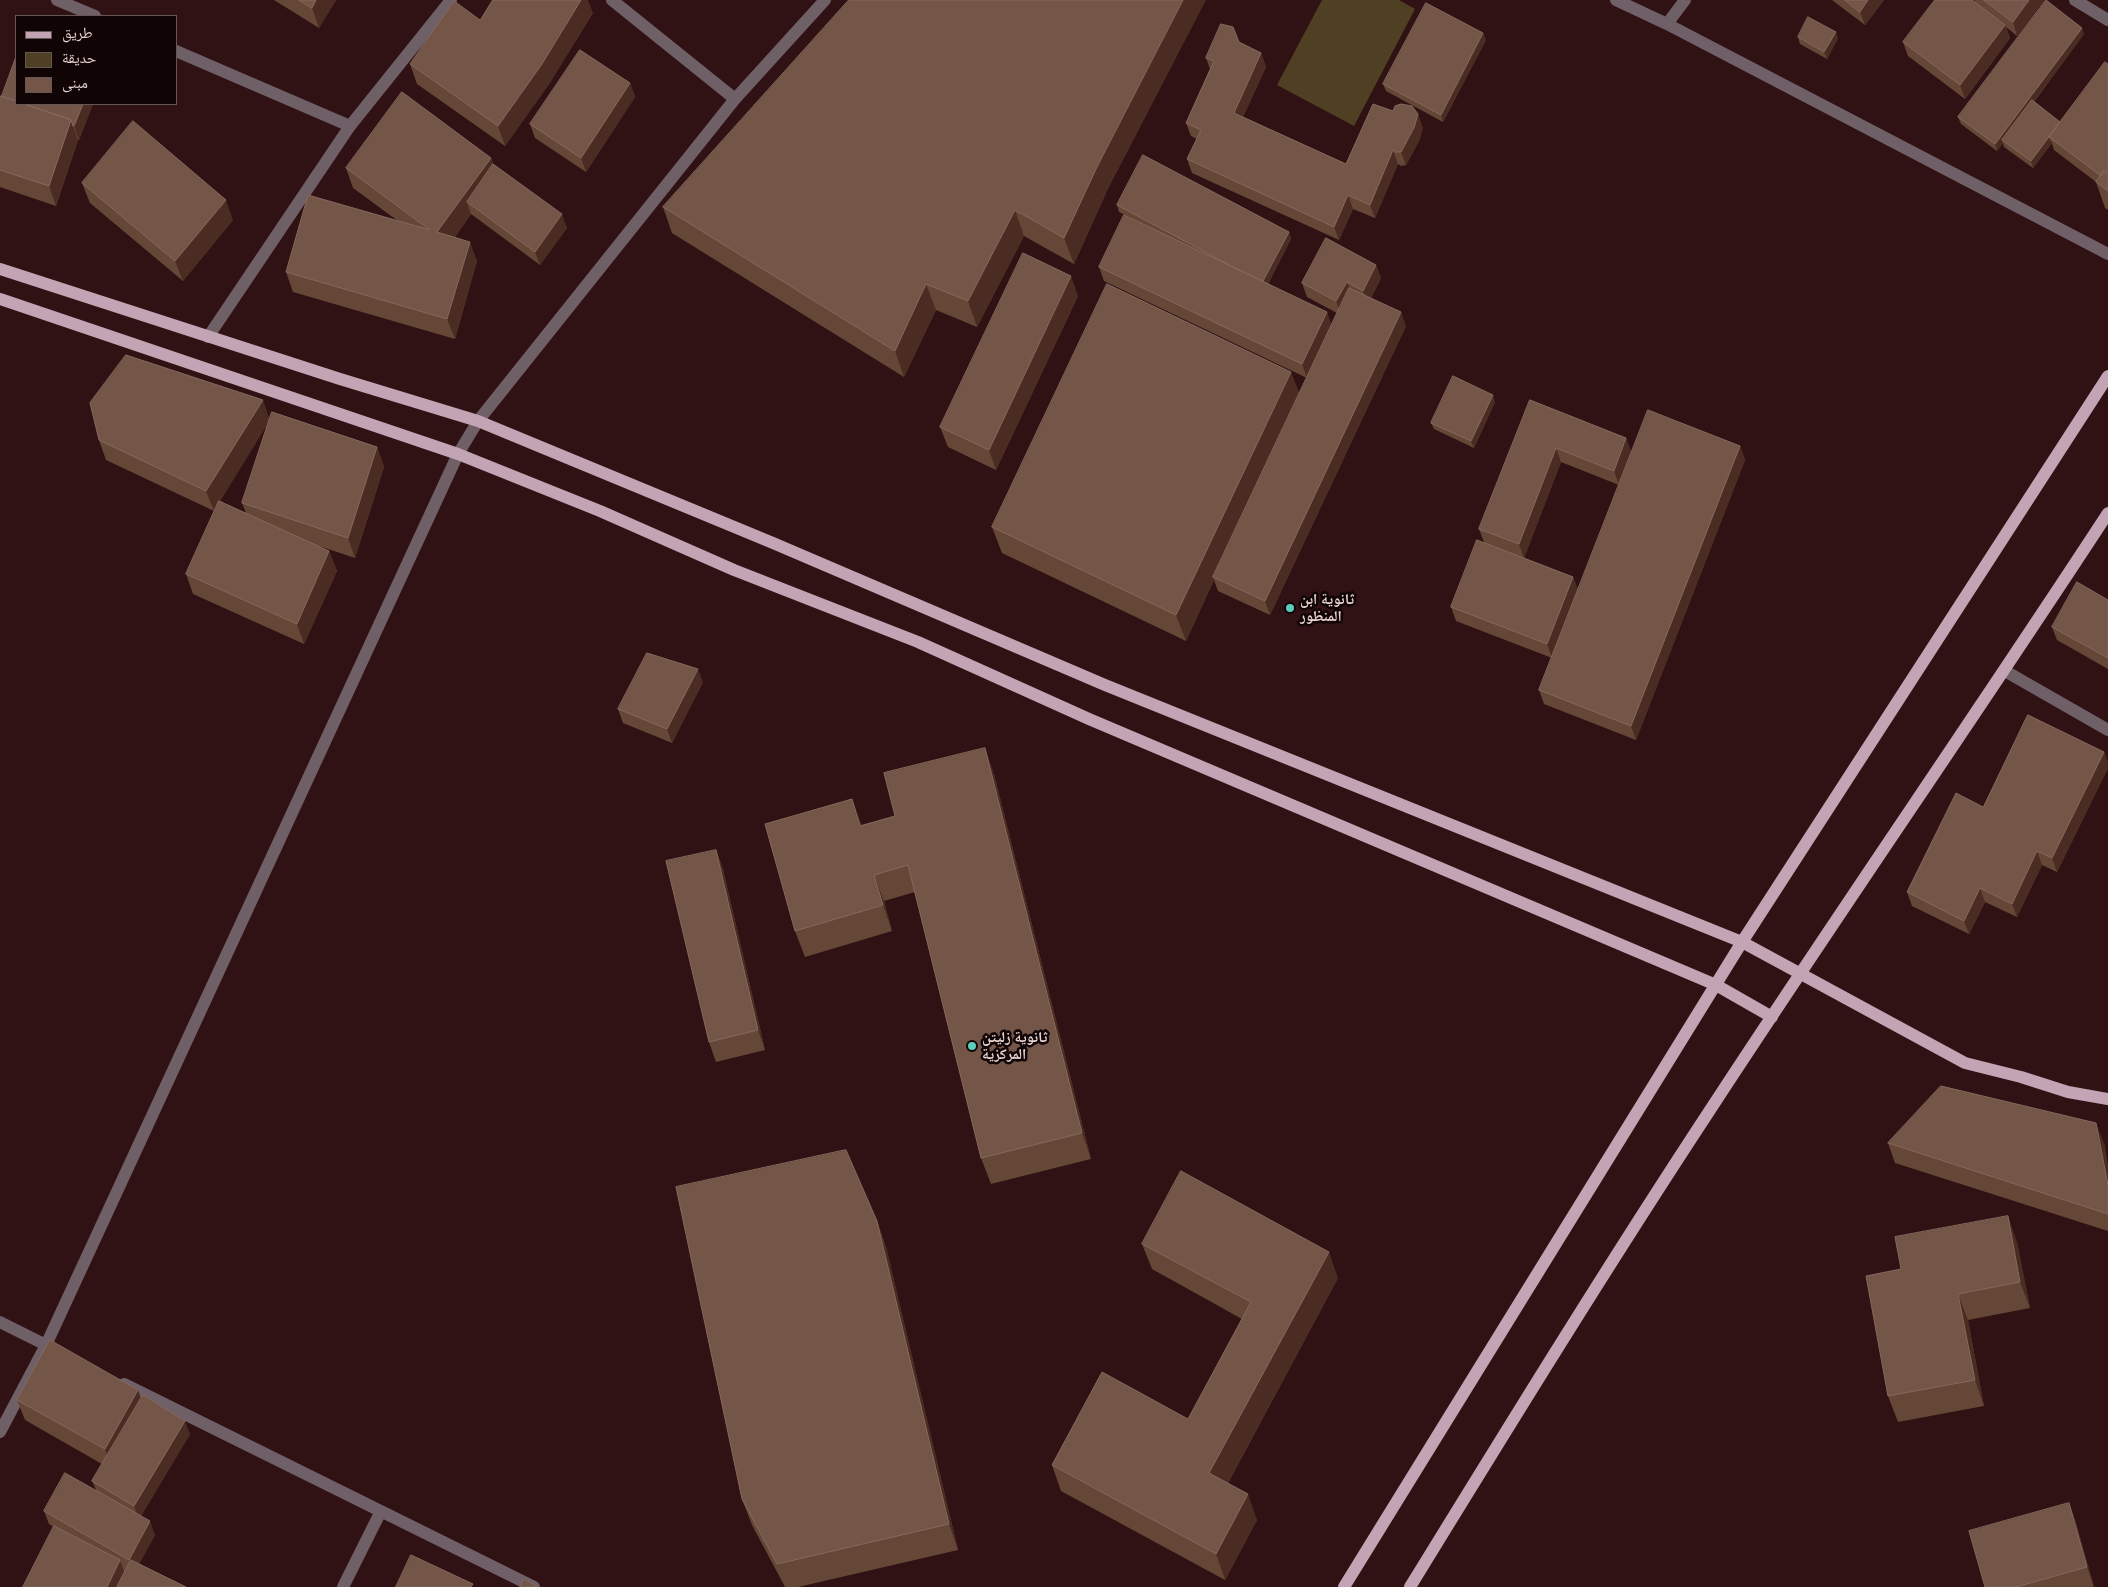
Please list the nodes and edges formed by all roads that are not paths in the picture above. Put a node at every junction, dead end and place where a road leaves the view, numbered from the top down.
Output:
1 (57, 0) edge
2 (451, 0) edge
3 (612, 0) edge
4 (825, 0) edge
5 (1616, 0) edge
6 (1685, 0) edge
7 (2075, 0) edge
8 (93, 15) edge
9 (2108, 20) edge
10 (1667, 24) junction
11 (178, 52) edge
12 (736, 99) junction
13 (350, 126) junction
14 (2108, 254) edge
15 (0, 269) edge
16 (0, 299) edge
17 (208, 337) junction
18 (2108, 376) edge
19 (478, 421) junction
20 (458, 454) junction
21 (2108, 513) edge
22 (2005, 671) junction
23 (2108, 730) edge
24 (1742, 942) junction
25 (1800, 975) junction
26 (1716, 985) junction
27 (1772, 1017) junction
28 (2108, 1099) edge
29 (0, 1322) edge
30 (46, 1345) junction
31 (63, 1354) edge
32 (116, 1380) edge
33 (0, 1432) edge
34 (381, 1512) junction
35 (343, 1587) edge
36 (534, 1587) edge
37 (1344, 1587) edge
38 (1410, 1587) edge

1 - 8 street
2 - 13 street
3 - 12 street
4 - 12 street
5 - 10 street
6 - 10 street
7 - 9 street
10 - 14 street
11 - 13 street
12 - 19 street
13 - 17 street
15 - 17 main road
16 - 20 main road
17 - 19 main road
18 - 24 main road
19 - 20 street
19 - 24 main road
20 - 26 main road
20 - 30 street
21 - 22 main road
22 - 23 street
22 - 25 main road
24 - 25 main road
24 - 26 main road
25 - 27 main road
25 - 28 main road
26 - 27 main road
26 - 37 main road
27 - 38 main road
29 - 30 street
30 - 31 street
30 - 33 street
32 - 34 street
34 - 35 street
34 - 36 street

